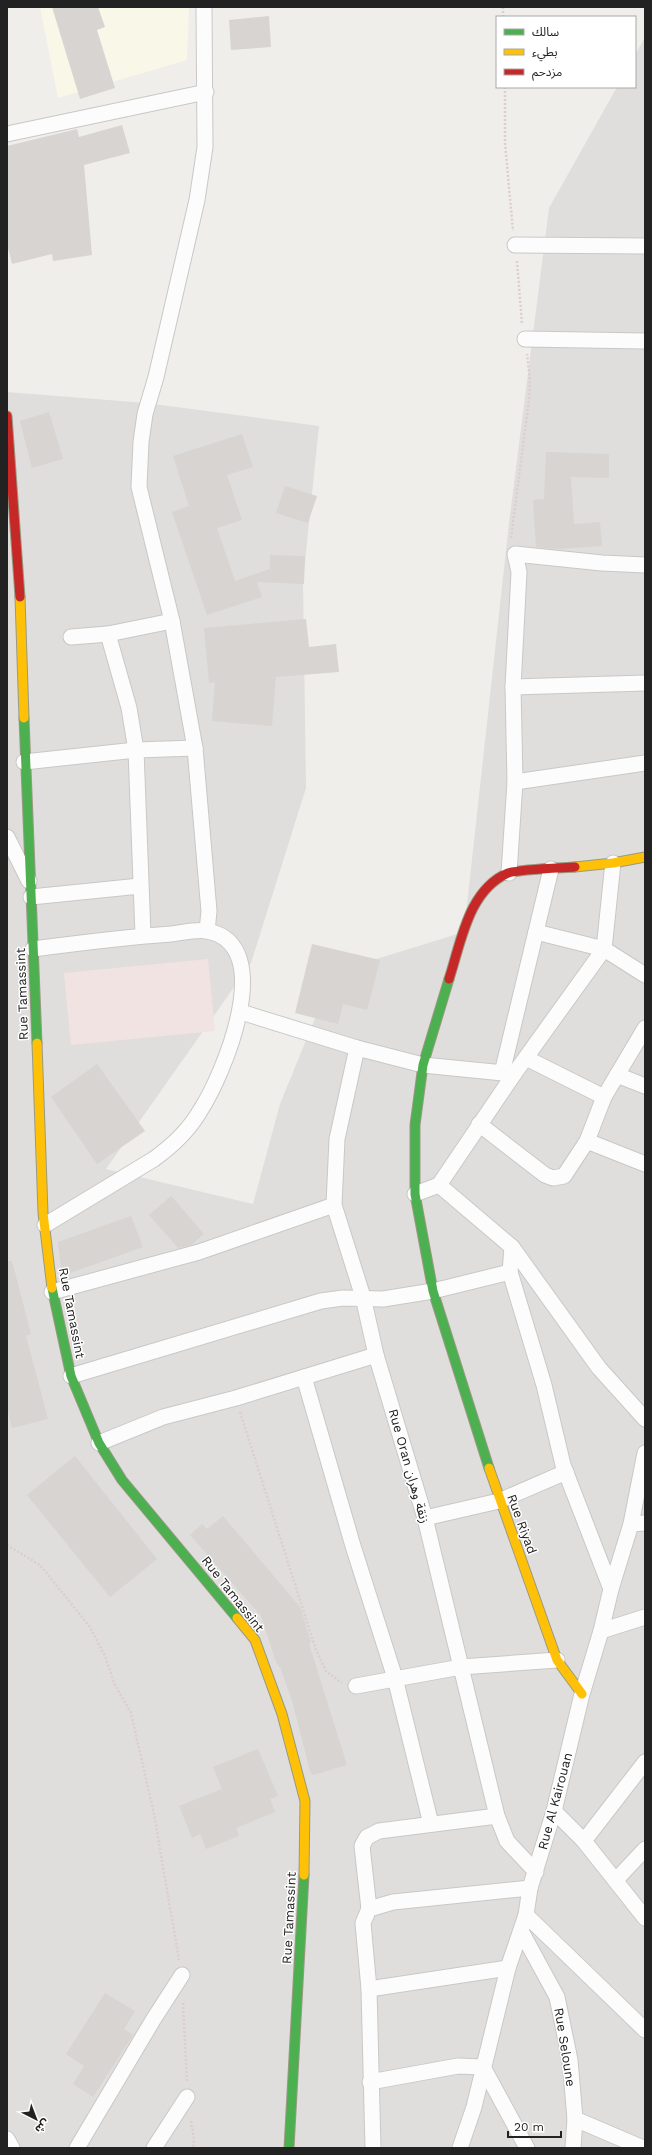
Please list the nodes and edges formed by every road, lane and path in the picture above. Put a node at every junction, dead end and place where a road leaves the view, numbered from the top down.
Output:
1 (204, 7) edge
2 (505, 88) edge
3 (206, 92) junction
4 (7, 134) edge
5 (515, 245) junction
6 (645, 246) edge
7 (525, 339) junction
8 (645, 341) edge
9 (7, 416) edge
10 (515, 554) junction
11 (645, 565) edge
12 (172, 621) junction
13 (108, 634) junction
14 (71, 637) dead end
15 (645, 683) edge
16 (513, 687) junction
17 (195, 748) junction
18 (136, 750) junction
19 (24, 762) junction
20 (645, 762) edge
21 (515, 782) junction
22 (7, 837) edge
23 (645, 857) edge
24 (613, 863) junction
25 (551, 869) junction
26 (509, 873) junction
27 (140, 886) junction
28 (31, 890) junction
29 (207, 931) junction
30 (536, 932) junction
31 (142, 935) junction
32 (33, 949) junction
33 (604, 949) junction
34 (645, 975) edge
35 (241, 1012) junction
36 (645, 1028) edge
37 (357, 1048) junction
38 (526, 1058) junction
39 (423, 1065) junction
40 (508, 1074) junction
41 (617, 1075) junction
42 (645, 1086) edge
43 (604, 1097) junction
44 (479, 1124) junction
45 (587, 1141) junction
46 (645, 1164) edge
47 (439, 1185) junction
48 (415, 1194) junction
49 (334, 1205) junction
50 (45, 1225) junction
51 (512, 1247) junction
52 (510, 1272) junction
53 (433, 1291) junction
54 (52, 1292) junction
55 (363, 1297) junction
56 (376, 1355) junction
57 (71, 1376) junction
58 (304, 1377) junction
59 (236, 1398) junction
60 (645, 1419) edge
61 (99, 1443) junction
62 (645, 1453) edge
63 (566, 1472) junction
64 (499, 1501) junction
65 (425, 1518) junction
66 (638, 1523) edge
67 (7, 1545) edge
68 (610, 1589) junction
69 (645, 1617) edge
70 (601, 1631) junction
71 (557, 1660) junction
72 (461, 1667) junction
73 (395, 1678) junction
74 (356, 1686) joint
75 (582, 1694) junction
76 (645, 1762) edge
77 (554, 1811) junction
78 (497, 1816) junction
79 (431, 1824) junction
80 (584, 1841) junction
81 (645, 1849) edge
82 (536, 1872) junction
83 (616, 1880) junction
84 (530, 1888) junction
85 (369, 1908) junction
86 (526, 1914) junction
87 (645, 1918) edge
88 (521, 1931) junction
89 (508, 1968) junction
90 (182, 1975) junction
91 (369, 1989) junction
92 (645, 2030) edge
93 (483, 2067) junction
94 (370, 2082) junction
95 (187, 2097) junction
96 (575, 2119) junction
97 (77, 2148) edge
98 (154, 2148) edge
99 (193, 2148) edge
100 (289, 2148) edge
101 (373, 2148) edge
102 (460, 2148) edge
103 (527, 2148) edge
104 (573, 2148) edge
105 (643, 2148) edge

1 - 3 street
2 - 5 path
3 - 4 street
3 - 12 street
5 - 6 street
5 - 7 path
7 - 8 street
7 - 10 path
9 - 19 main road, Rue Tamassint
10 - 11 street
10 - 16 street
12 - 13 street
12 - 17 street
13 - 14 street
13 - 18 street
15 - 16 street
16 - 21 street
17 - 18 street
17 - 29 street
18 - 19 street
18 - 27 street
19 - 28 main road, Rue Tamassint
20 - 21 street
21 - 26 street
22 - 28 street
23 - 24 main road
24 - 25 main road
24 - 33 street
25 - 26 main road
25 - 30 street
26 - 39 main road, Rue Riyad
27 - 28 street
27 - 31 street
28 - 32 main road, Rue Tamassint
29 - 31 street
29 - 35 street
30 - 33 street
30 - 40 street
31 - 32 street
32 - 50 main road, Rue Tamassint
33 - 34 street
33 - 38 street
35 - 37 street
35 - 50 street
36 - 41 street
37 - 39 street
37 - 49 street, Rue Oran زنقة وهران
38 - 40 street
38 - 43 street
39 - 40 street
39 - 48 main road, Rue Riyad
40 - 44 street
41 - 42 street
41 - 43 street
43 - 45 street
44 - 45 street
44 - 47 street
45 - 46 street
47 - 48 street
47 - 51 street
48 - 53 main road, Rue Riyad
49 - 54 street
49 - 55 street, Rue Oran زنقة وهران
50 - 54 main road, Rue Tamassint
51 - 52 street
51 - 60 street
52 - 53 street
52 - 63 street
53 - 55 street
53 - 64 main road, Rue Riyad
54 - 57 main road, Rue Tamassint
55 - 56 street, Rue Oran زنقة وهران
55 - 57 street
56 - 58 street
56 - 65 street, Rue Oran زنقة وهران
57 - 61 main road, Rue Tamassint
58 - 59 street
58 - 73 street
59 - 61 street
59 - 74 path
61 - 100 main road, Rue Tamassint
62 - 66 street, Rue Al Kairouan
63 - 64 street
63 - 68 street
64 - 65 street
64 - 71 main road, Rue Riyad
65 - 72 street, Rue Oran زنقة وهران
66 - 68 street, Rue Al Kairouan
67 - 90 path
68 - 70 street, Rue Al Kairouan
69 - 70 street
70 - 75 street, Rue Al Kairouan
71 - 72 street
71 - 75 main road, Rue Riyad
72 - 73 street
72 - 78 street, Rue Oran زنقة وهران
73 - 74 street
73 - 79 street
75 - 77 street, Rue Al Kairouan
76 - 80 street
77 - 80 street
77 - 82 street, Rue Al Kairouan
78 - 79 street
78 - 82 street, Rue Oran زنقة وهران
79 - 85 street
80 - 83 street
81 - 83 street
82 - 84 street, Rue Al Kairouan
83 - 87 street
84 - 85 street
84 - 86 street, Rue Al Kairouan
85 - 91 street
86 - 88 street, Rue Al Kairouan
86 - 92 street
88 - 89 street, Rue Al Kairouan
88 - 96 street, Rue Seloune
89 - 91 street
89 - 93 street, Rue Al Kairouan
90 - 95 path
90 - 97 street
91 - 94 street
93 - 94 street
93 - 102 street, Rue Al Kairouan
93 - 103 street
94 - 101 street
95 - 98 street
95 - 99 path
96 - 104 street, Rue Seloune
96 - 105 street

